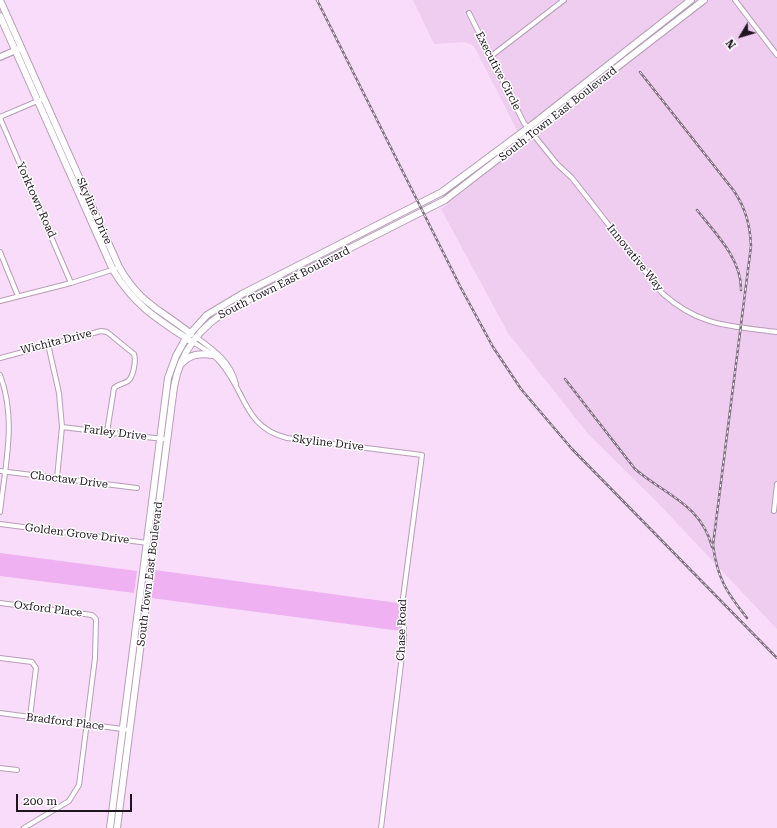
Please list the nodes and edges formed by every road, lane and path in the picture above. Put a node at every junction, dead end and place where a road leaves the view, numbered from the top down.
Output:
1 (0, 0) edge
2 (564, 0) edge
3 (691, 0) edge
4 (704, 0) edge
5 (735, 0) edge
6 (468, 13) dead end
7 (0, 16) edge
8 (18, 49) junction
9 (621, 55) junction
10 (777, 55) edge
11 (490, 57) junction
12 (0, 58) edge
13 (625, 61) junction
14 (41, 100) junction
15 (0, 118) edge
16 (528, 128) junction
17 (532, 134) junction
18 (480, 164) junction
19 (485, 170) junction
20 (0, 252) edge
21 (116, 268) junction
22 (71, 283) junction
23 (18, 296) junction
24 (0, 301) edge
25 (777, 332) edge
26 (188, 335) junction
27 (194, 340) junction
28 (48, 344) junction
29 (212, 355) junction
30 (0, 358) edge
31 (179, 366) junction
32 (0, 375) edge
33 (236, 384) junction
34 (62, 426) junction
35 (107, 432) junction
36 (165, 440) junction
37 (422, 455) joint
38 (2, 472) edge
39 (57, 478) junction
40 (777, 484) edge
41 (137, 488) dead end
42 (0, 512) edge
43 (774, 512) dead end
44 (0, 524) edge
45 (151, 543) junction
46 (0, 603) edge
47 (0, 658) edge
48 (0, 713) edge
49 (30, 717) junction
50 (87, 724) junction
51 (127, 730) junction
52 (0, 768) edge
53 (17, 770) dead end
54 (24, 828) edge
55 (110, 828) edge
56 (117, 828) edge
57 (381, 828) edge

1 - 8 main road, Skyline Drive
2 - 11 street
3 - 9 main road, South Town East Boulevard
4 - 13 main road, South Town East Boulevard
5 - 10 street
6 - 11 street, Executive Circle
7 - 8 main road, Skyline Drive
8 - 12 street
8 - 14 main road, Skyline Drive
9 - 13 main road
9 - 16 main road, South Town East Boulevard
11 - 16 street, Executive Circle
13 - 17 main road, South Town East Boulevard
14 - 15 street
14 - 21 main road, Skyline Drive
15 - 22 street, Yorktown Road
16 - 17 street, Innovative Way
16 - 18 main road, South Town East Boulevard
17 - 19 main road, South Town East Boulevard
17 - 25 street, Innovative Way
18 - 19 main road
18 - 26 main road, South Town East Boulevard
19 - 27 main road, South Town East Boulevard
20 - 23 street
21 - 22 street
21 - 26 main road, Skyline Drive
22 - 23 street
23 - 24 street
26 - 27 main road, Skyline Drive
26 - 36 main road, South Town East Boulevard
27 - 29 street, Skyline Drive
27 - 31 main road, South Town East Boulevard
27 - 33 street, Skyline Drive
28 - 30 street, Wichita Drive
28 - 34 street
28 - 35 street, Wichita Drive
29 - 31 main road
29 - 33 street, Skyline Drive
31 - 36 main road, South Town East Boulevard
32 - 38 street
33 - 37 street, Skyline Drive
34 - 35 street, Farley Drive
34 - 39 street
35 - 36 street, Farley Drive
36 - 45 main road, South Town East Boulevard
37 - 57 street, Chase Road
38 - 39 street, Choctaw Drive
38 - 42 street
39 - 41 street, Choctaw Drive
40 - 43 street
44 - 45 street, Golden Grove Drive
45 - 51 main road, South Town East Boulevard
46 - 50 street, Oxford Place
47 - 49 street
48 - 49 street, Bradford Place
49 - 50 street, Bradford Place
50 - 51 street, Bradford Place
50 - 54 street
51 - 55 main road, South Town East Boulevard
51 - 56 main road, South Town East Boulevard
52 - 53 street

